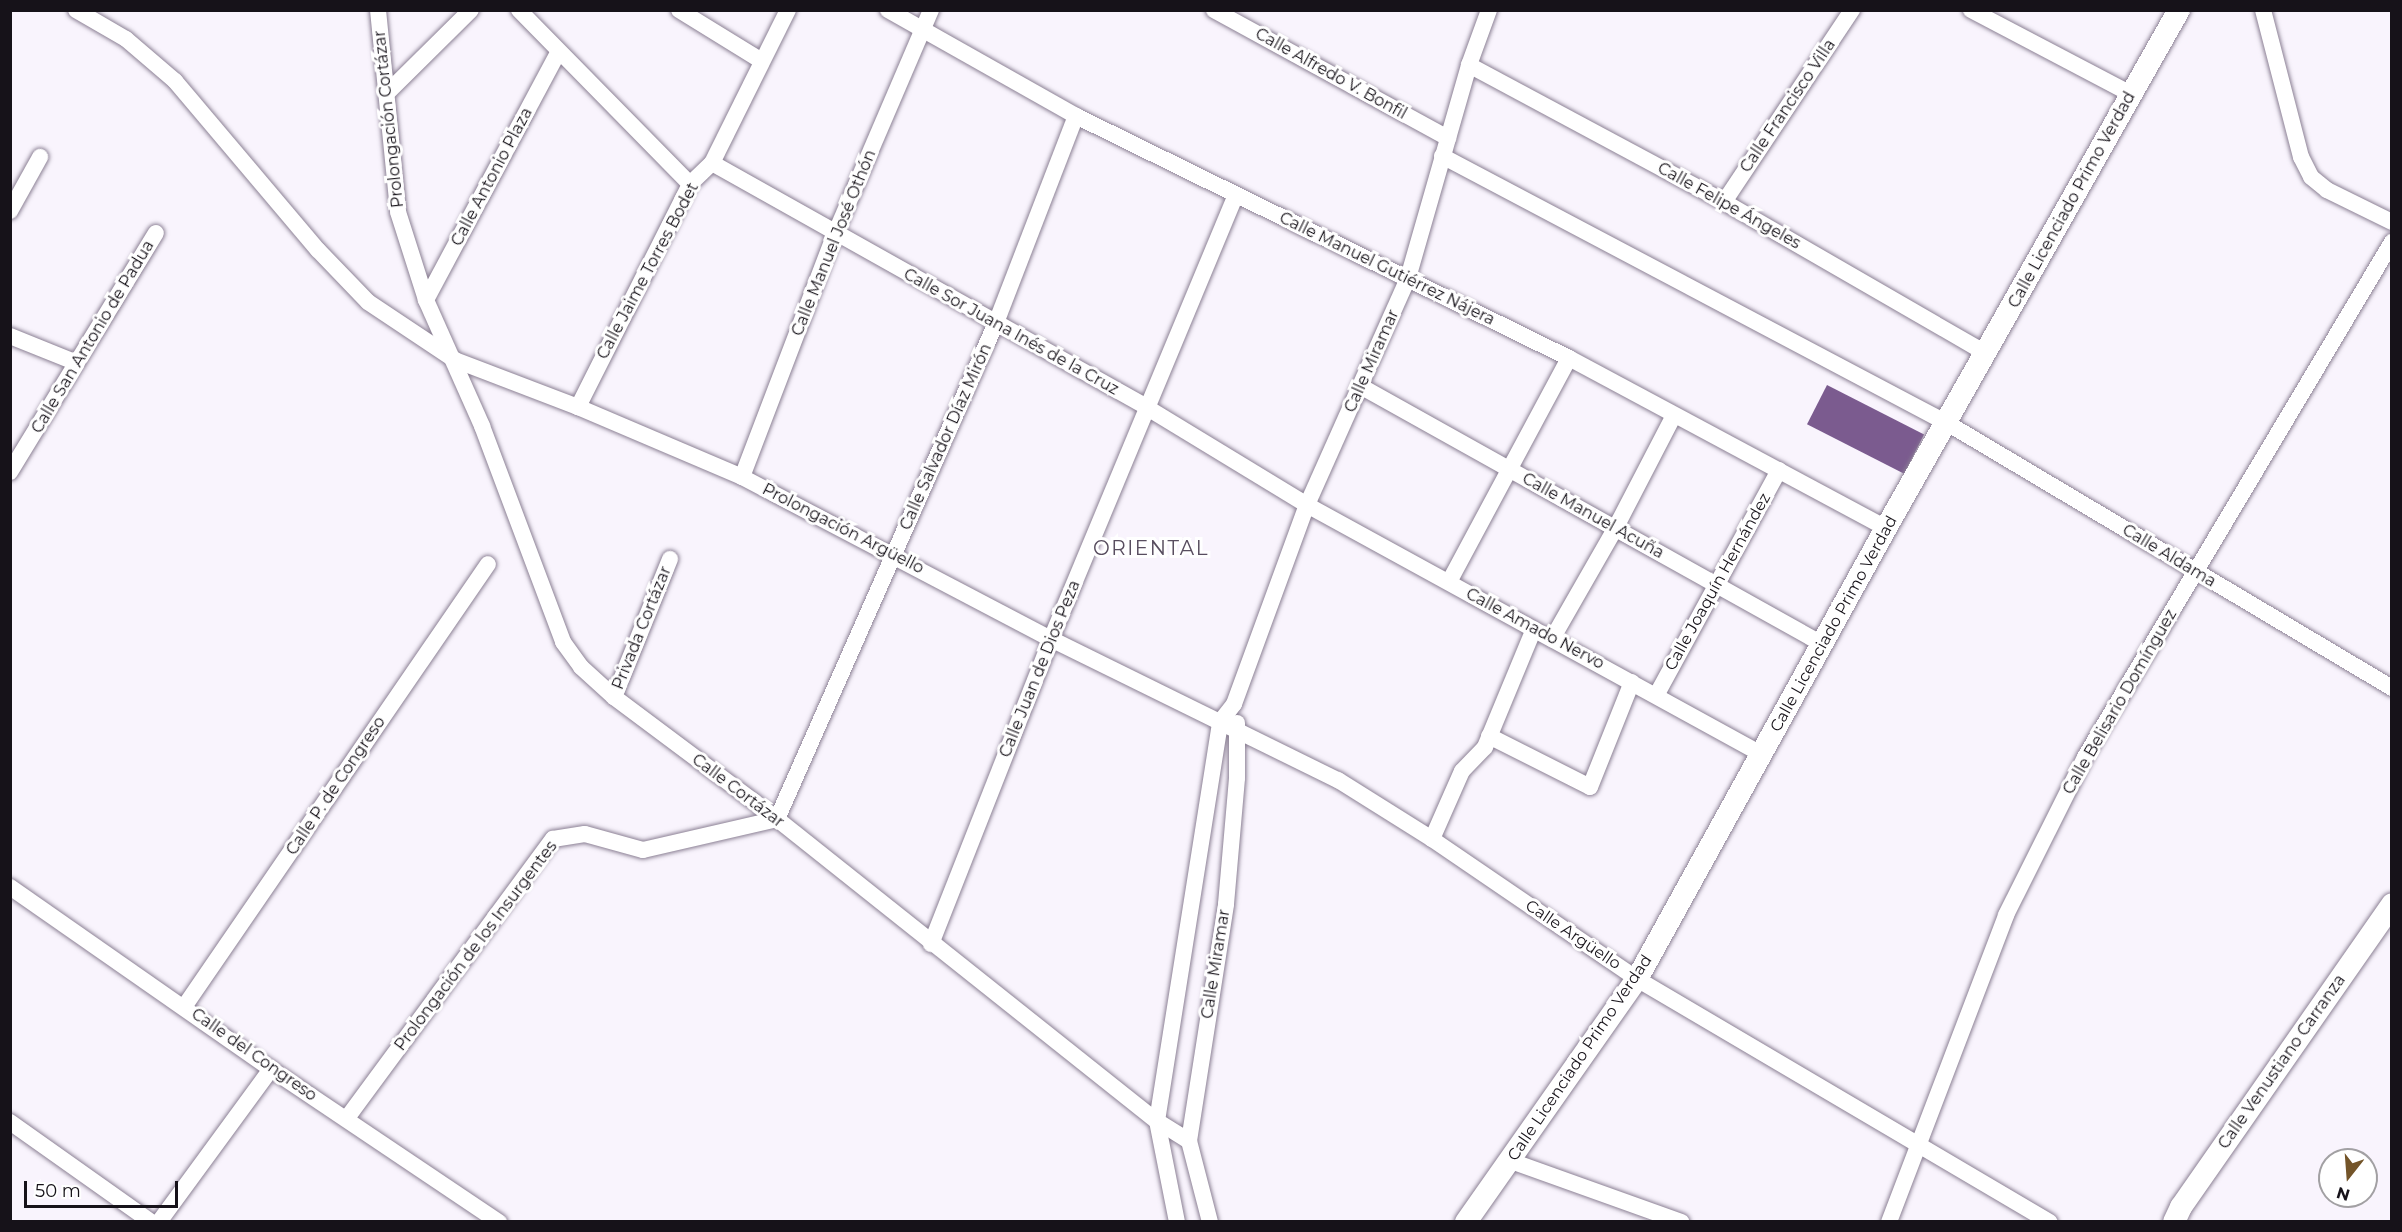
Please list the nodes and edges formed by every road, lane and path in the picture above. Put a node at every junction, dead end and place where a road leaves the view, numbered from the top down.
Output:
1 (76, 10) edge
2 (378, 10) edge
3 (471, 10) edge
4 (519, 10) edge
5 (679, 10) edge
6 (788, 10) edge
7 (888, 10) edge
8 (931, 10) edge
9 (1214, 10) edge
10 (1489, 10) edge
11 (1852, 10) edge
12 (1971, 10) edge
13 (2179, 10) edge
14 (2263, 10) edge
15 (922, 32) junction
16 (558, 54) junction
17 (762, 61) junction
18 (1469, 65) junction
19 (387, 93) junction
20 (2131, 94) junction
21 (1076, 116) junction
22 (1448, 138) junction
23 (1443, 156) junction
24 (40, 157) dead end
25 (712, 163) junction
26 (690, 183) junction
27 (1236, 195) junction
28 (1725, 202) junction
29 (10, 212) edge
30 (2391, 222) edge
31 (156, 233) dead end
32 (835, 234) junction
33 (2391, 242) edge
34 (1408, 278) junction
35 (426, 300) junction
36 (996, 323) junction
37 (10, 336) edge
38 (1986, 353) junction
39 (1569, 358) junction
40 (454, 360) junction
41 (77, 363) junction
42 (1362, 387) junction
43 (578, 406) junction
44 (1146, 407) junction
45 (1674, 415) junction
46 (1947, 423) junction
47 (1779, 470) junction
48 (1512, 471) junction
49 (10, 472) edge
50 (742, 477) junction
51 (1307, 505) junction
52 (1886, 528) junction
53 (1616, 529) junction
54 (894, 555) junction
55 (670, 559) dead end
56 (488, 564) dead end
57 (2196, 572) junction
58 (1449, 582) junction
59 (1717, 584) junction
60 (1533, 631) junction
61 (1051, 639) junction
62 (1552, 639) junction
63 (1824, 645) junction
64 (1632, 682) junction
65 (2391, 688) edge
66 (1657, 694) junction
67 (614, 698) junction
68 (1234, 704) junction
69 (1220, 723) junction
70 (1238, 730) junction
71 (1489, 736) junction
72 (1763, 754) junction
73 (777, 819) junction
74 (1432, 838) junction
75 (10, 887) edge
76 (2391, 904) edge
77 (931, 944) junction
78 (1637, 979) junction
79 (184, 1007) junction
80 (271, 1070) junction
81 (347, 1118) junction
82 (1157, 1121) junction
83 (10, 1122) edge
84 (1189, 1141) junction
85 (1917, 1142) junction
86 (1511, 1161) junction
87 (152, 1221) edge
88 (159, 1221) edge
89 (499, 1221) edge
90 (1177, 1221) edge
91 (1210, 1221) edge
92 (1466, 1221) edge
93 (1681, 1221) edge
94 (1889, 1221) edge
95 (2050, 1221) edge
96 (2174, 1221) edge

1 - 40 street, Prolongación Argüello
2 - 19 street, Prolongación Cortázar
3 - 19 street
4 - 16 street
5 - 17 street
6 - 17 street, Calle Jaime Torres Bodet
7 - 15 street, Calle Manuel Gutiérrez Nájera
8 - 15 street, Calle Manuel José Othón
9 - 22 street, Calle Alfredo V. Bonfil
10 - 18 street, Calle Miramar
11 - 28 street, Calle Francisco Villa
12 - 20 street
13 - 20 street, Calle Licenciado Primo Verdad
14 - 30 street
15 - 21 street, Calle Manuel Gutiérrez Nájera
15 - 32 street, Calle Manuel José Othón
16 - 26 street
16 - 35 street, Calle Antonio Plaza
17 - 25 street, Calle Jaime Torres Bodet
18 - 22 street, Calle Miramar
18 - 28 street, Calle Felipe Ángeles
19 - 35 street, Prolongación Cortázar
20 - 38 street, Calle Licenciado Primo Verdad
21 - 27 street, Calle Manuel Gutiérrez Nájera
21 - 36 street, Calle Salvador Díaz Mirón
22 - 23 street, Calle Miramar
23 - 34 street, Calle Miramar
23 - 46 street
24 - 29 street
25 - 26 street, Calle Jaime Torres Bodet
25 - 32 street, Calle Sor Juana Inés de la Cruz
26 - 43 street, Calle Jaime Torres Bodet
27 - 34 street, Calle Manuel Gutiérrez Nájera
27 - 44 street, Calle Juan de Dios Peza
28 - 38 street, Calle Felipe Ángeles
31 - 41 street, Calle San Antonio de Padua
32 - 36 street, Calle Sor Juana Inés de la Cruz
32 - 50 street, Calle Manuel José Othón
33 - 57 street, Calle Belisario Domínguez
34 - 39 street, Calle Manuel Gutiérrez Nájera
34 - 42 street, Calle Miramar
35 - 40 street, Prolongación Cortázar
36 - 44 street, Calle Sor Juana Inés de la Cruz
36 - 54 street, Calle Salvador Díaz Mirón
37 - 41 street
38 - 46 street, Calle Licenciado Primo Verdad
39 - 45 street, Calle Manuel Gutiérrez Nájera
39 - 48 street
40 - 43 street, Prolongación Argüello
40 - 67 street, Calle Cortázar
41 - 49 street, Calle San Antonio de Padua
42 - 48 street, Calle Manuel Acuña
42 - 51 street, Calle Miramar
43 - 50 street, Prolongación Argüello
44 - 51 street, Calle Sor Juana Inés de la Cruz
44 - 61 street, Calle Juan de Dios Peza
45 - 47 street, Calle Manuel Gutiérrez Nájera
45 - 53 street
46 - 52 street, Calle Licenciado Primo Verdad
46 - 57 street, Calle Aldama
47 - 52 street, Calle Manuel Gutiérrez Nájera
47 - 59 street, Calle Joaquín Hernández
48 - 53 street, Calle Manuel Acuña
48 - 58 street
50 - 54 street, Prolongación Argüello
51 - 58 street, Calle Amado Nervo
51 - 68 street, Calle Miramar
52 - 63 street, Calle Licenciado Primo Verdad
53 - 59 street, Calle Manuel Acuña
53 - 62 street
54 - 61 street, Prolongación Argüello
54 - 73 street, Calle Salvador Díaz Mirón
55 - 67 street, Privada Cortázar
56 - 79 street, Calle P. de Congreso
57 - 65 street, Calle Aldama
57 - 85 street, Calle Belisario Domínguez
58 - 60 street, Calle Amado Nervo
59 - 63 street, Calle Manuel Acuña
59 - 66 street, Calle Joaquín Hernández
60 - 62 street, Calle Amado Nervo
60 - 71 street
61 - 69 street, Prolongación Argüello
61 - 77 street, Calle Juan de Dios Peza
62 - 64 street, Calle Amado Nervo
63 - 72 street, Calle Licenciado Primo Verdad
64 - 66 street, Calle Amado Nervo
64 - 71 street
66 - 72 street, Calle Amado Nervo
67 - 73 street, Calle Cortázar
68 - 69 street, Calle Miramar
68 - 70 street, Calle Miramar
69 - 70 street, Calle Argüello
69 - 82 street, Calle Miramar
70 - 74 street, Calle Argüello
70 - 84 street, Calle Miramar
71 - 74 street
72 - 78 street, Calle Licenciado Primo Verdad
73 - 77 street, Calle Cortázar
73 - 81 street, Prolongación de los Insurgentes
74 - 78 street, Calle Argüello
75 - 79 street, Calle del Congreso
76 - 96 street, Calle Venustiano Carranza
77 - 82 street, Calle Cortázar
78 - 85 street, Calle Argüello
78 - 86 street, Calle Licenciado Primo Verdad
79 - 80 street, Calle del Congreso
80 - 81 street, Calle del Congreso
80 - 88 street
81 - 89 street, Calle del Congreso
82 - 84 street, Calle Cortázar
82 - 90 street
83 - 87 street
84 - 91 street, Calle Miramar
85 - 94 street, Calle Belisario Domínguez
85 - 95 street, Calle Argüello
86 - 92 street, Calle Licenciado Primo Verdad
86 - 93 street

